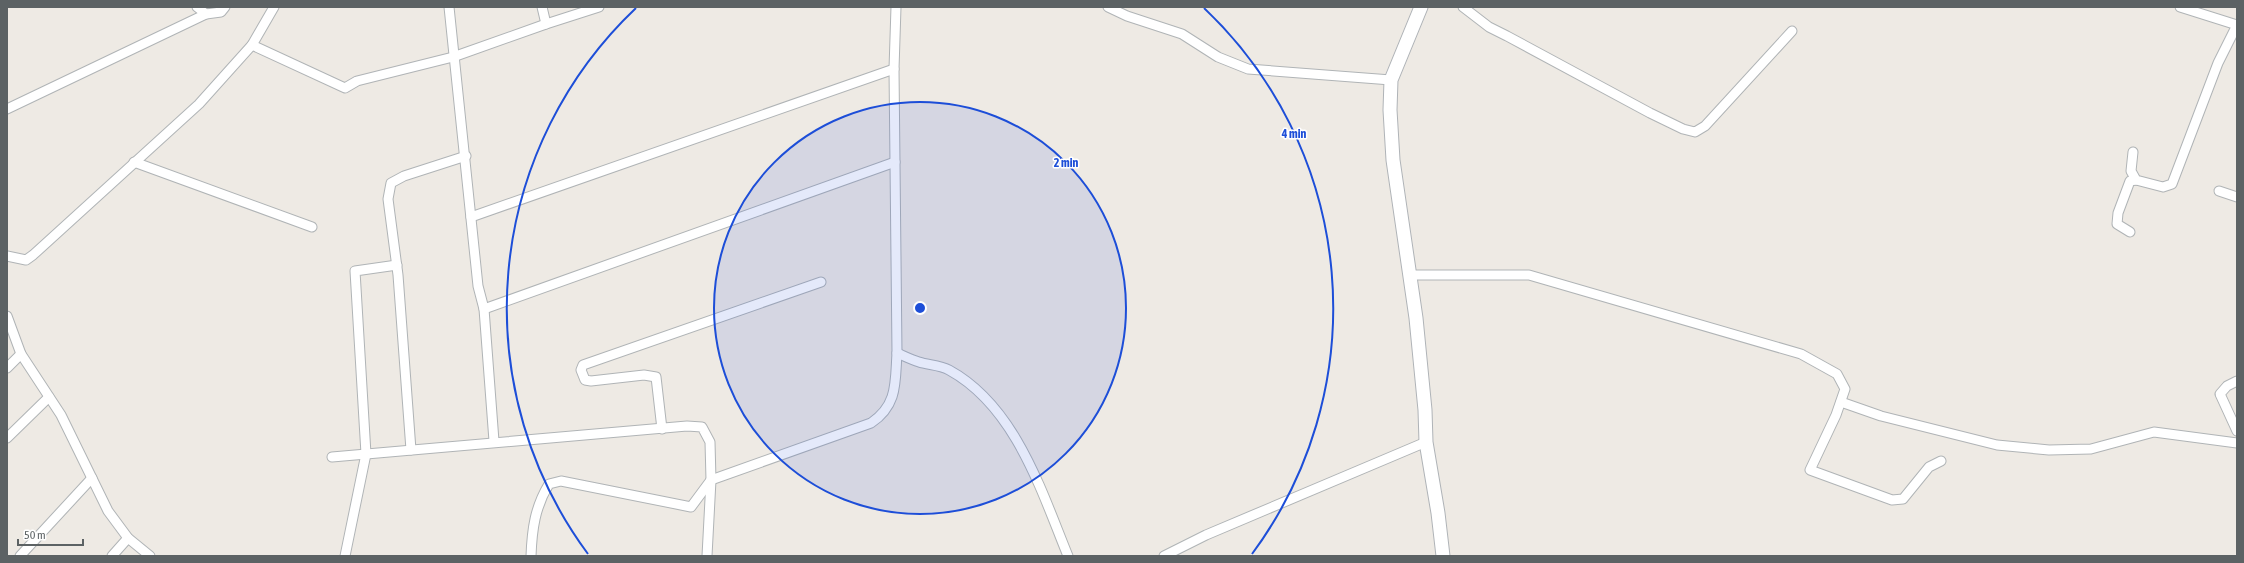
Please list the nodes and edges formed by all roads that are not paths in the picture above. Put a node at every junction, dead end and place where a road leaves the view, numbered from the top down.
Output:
1 (197, 7) edge
2 (225, 7) edge
3 (262, 7) edge
4 (449, 7) edge
5 (542, 7) edge
6 (599, 7) edge
7 (896, 7) edge
8 (1108, 7) edge
9 (1421, 7) edge
10 (1463, 7) edge
11 (2180, 7) edge
12 (273, 8) edge
13 (206, 14) junction
14 (546, 24) junction
15 (2237, 25) edge
16 (1792, 31) dead end
17 (252, 45) junction
18 (453, 57) junction
19 (894, 69) junction
20 (1392, 80) junction
21 (7, 109) edge
22 (2133, 152) dead end
23 (466, 156) junction
24 (134, 162) junction
25 (895, 162) junction
26 (2136, 180) junction
27 (2219, 191) dead end
28 (2237, 197) edge
29 (471, 217) junction
30 (312, 227) dead end
31 (2130, 232) dead end
32 (7, 256) edge
33 (397, 265) junction
34 (1409, 275) junction
35 (821, 282) dead end
36 (484, 309) junction
37 (7, 316) edge
38 (896, 353) junction
39 (21, 354) junction
40 (7, 368) edge
41 (2237, 380) edge
42 (48, 397) junction
43 (1840, 402) junction
44 (662, 429) junction
45 (2237, 431) edge
46 (7, 438) edge
47 (494, 441) junction
48 (1426, 442) junction
49 (2237, 443) edge
50 (411, 450) junction
51 (366, 454) junction
52 (332, 457) dead end
53 (1941, 461) dead end
54 (92, 478) junction
55 (711, 480) junction
56 (128, 538) junction
57 (20, 556) edge
58 (112, 556) edge
59 (150, 556) edge
60 (345, 556) edge
61 (531, 556) edge
62 (707, 556) edge
63 (1068, 556) edge
64 (1164, 556) edge
65 (1443, 556) edge

1 - 13 street
2 - 13 street
3 - 12 street
4 - 18 street
5 - 14 street
6 - 14 street
7 - 19 street
8 - 20 street
9 - 20 street
10 - 16 street
11 - 15 street
12 - 17 street
13 - 21 street
14 - 18 street
15 - 26 street
17 - 18 street
17 - 24 street
18 - 23 street
19 - 25 street
19 - 29 street
20 - 34 street
22 - 26 street
23 - 29 street
23 - 33 street
24 - 30 street
24 - 32 street
25 - 36 street
25 - 38 street
26 - 31 street
27 - 28 street
29 - 36 street
33 - 50 street
33 - 51 street
34 - 43 street
34 - 48 street
35 - 44 street
36 - 47 street
37 - 39 street
38 - 55 street
38 - 63 street
39 - 40 street
39 - 42 street
41 - 45 street
42 - 46 street
42 - 54 street
43 - 49 street
43 - 53 street
44 - 47 street
44 - 55 street
47 - 50 street
48 - 64 street
48 - 65 street
50 - 51 street
51 - 52 street
51 - 60 street
54 - 56 street
54 - 57 street
55 - 61 street
55 - 62 street
56 - 58 street
56 - 59 street

